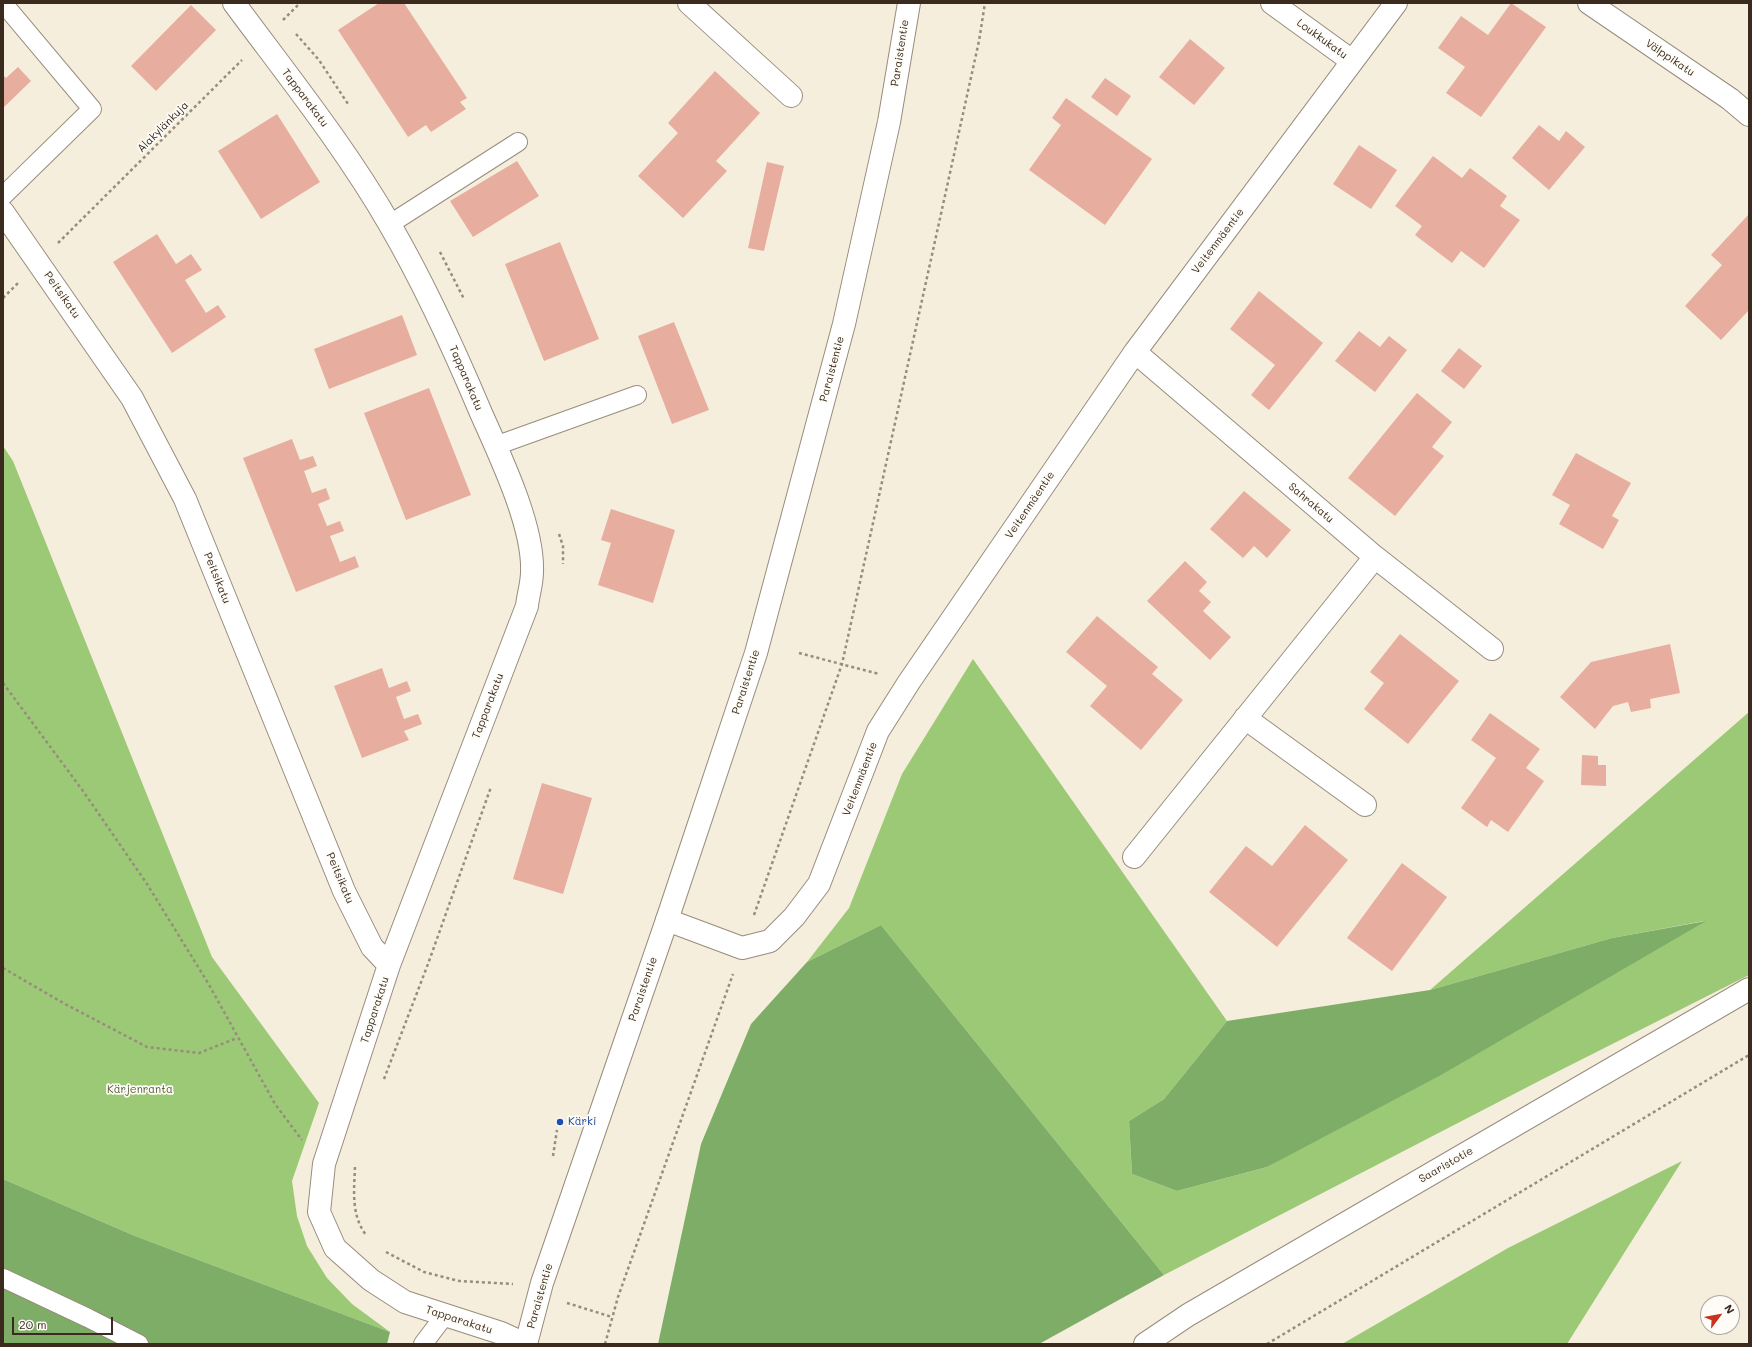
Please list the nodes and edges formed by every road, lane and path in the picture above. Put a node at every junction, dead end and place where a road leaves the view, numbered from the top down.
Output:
1 (3, 3) edge
2 (234, 3) edge
3 (300, 3) edge
4 (689, 3) edge
5 (909, 3) edge
6 (985, 3) edge
7 (1272, 3) edge
8 (1396, 3) edge
9 (1589, 3) edge
10 (278, 14) dead end
11 (283, 20) junction
12 (288, 26) dead end
13 (293, 31) dead end
14 (262, 40) junction
15 (1352, 61) junction
16 (791, 96) dead end
17 (349, 106) dead end
18 (1749, 115) edge
19 (518, 142) dead end
20 (3, 196) edge
21 (414, 208) junction
22 (3, 212) edge
23 (390, 224) junction
24 (39, 262) junction
25 (466, 303) dead end
26 (1135, 352) junction
27 (637, 395) dead end
28 (495, 446) junction
29 (558, 532) dead end
30 (1375, 557) junction
31 (562, 566) dead end
32 (1492, 649) dead end
33 (798, 653) dead end
34 (842, 664) junction
35 (3, 683) edge
36 (1245, 718) junction
37 (491, 786) dead end
38 (1365, 805) dead end
39 (1134, 858) dead end
40 (667, 920) junction
41 (742, 948) junction
42 (390, 965) junction
43 (3, 968) edge
44 (740, 972) dead end
45 (733, 973) junction
46 (1749, 989) edge
47 (237, 1038) junction
48 (1749, 1056) edge
49 (383, 1083) dead end
50 (324, 1164) junction
51 (355, 1164) dead end
52 (368, 1236) dead end
53 (382, 1250) dead end
54 (3, 1278) edge
55 (539, 1293) junction
56 (445, 1315) junction
57 (612, 1317) junction
58 (139, 1344) edge
59 (423, 1344) edge
60 (525, 1344) edge
61 (605, 1344) edge
62 (1145, 1344) edge
63 (1267, 1344) edge

1 - 20 lane
2 - 14 street, Tapparakatu
3 - 11 path, Alakylänkuja
4 - 16 street
5 - 40 street, Paraistentie
6 - 34 path
7 - 15 street, Loukkukatu
8 - 15 street, Veitenmäentie
9 - 18 street, Välppikatu
10 - 11 path
11 - 12 path
11 - 14 path, Alakylänkuja
13 - 17 path
14 - 23 street, Tapparakatu
14 - 24 path, Alakylänkuja
15 - 26 street, Veitenmäentie
19 - 21 lane
21 - 23 lane
21 - 25 path
22 - 24 street, Peitsikatu
23 - 28 street, Tapparakatu
24 - 42 street, Peitsikatu
26 - 30 street, Sahrakatu
26 - 41 street, Veitenmäentie
27 - 28 lane
28 - 42 street, Tapparakatu
29 - 31 path
30 - 32 street, Sahrakatu
30 - 36 street
33 - 34 path
34 - 41 path
35 - 47 path
36 - 38 street
36 - 39 street
37 - 49 path
40 - 41 street
40 - 55 street, Paraistentie
41 - 45 path
42 - 50 street, Tapparakatu
43 - 47 path
44 - 45 path
45 - 57 path
46 - 62 street, Saaristotie
47 - 50 path
48 - 63 path
50 - 56 street, Tapparakatu
51 - 52 path
53 - 55 path
54 - 58 lane
55 - 57 path
55 - 60 street, Paraistentie
56 - 59 lane
56 - 60 street, Tapparakatu
57 - 61 path

